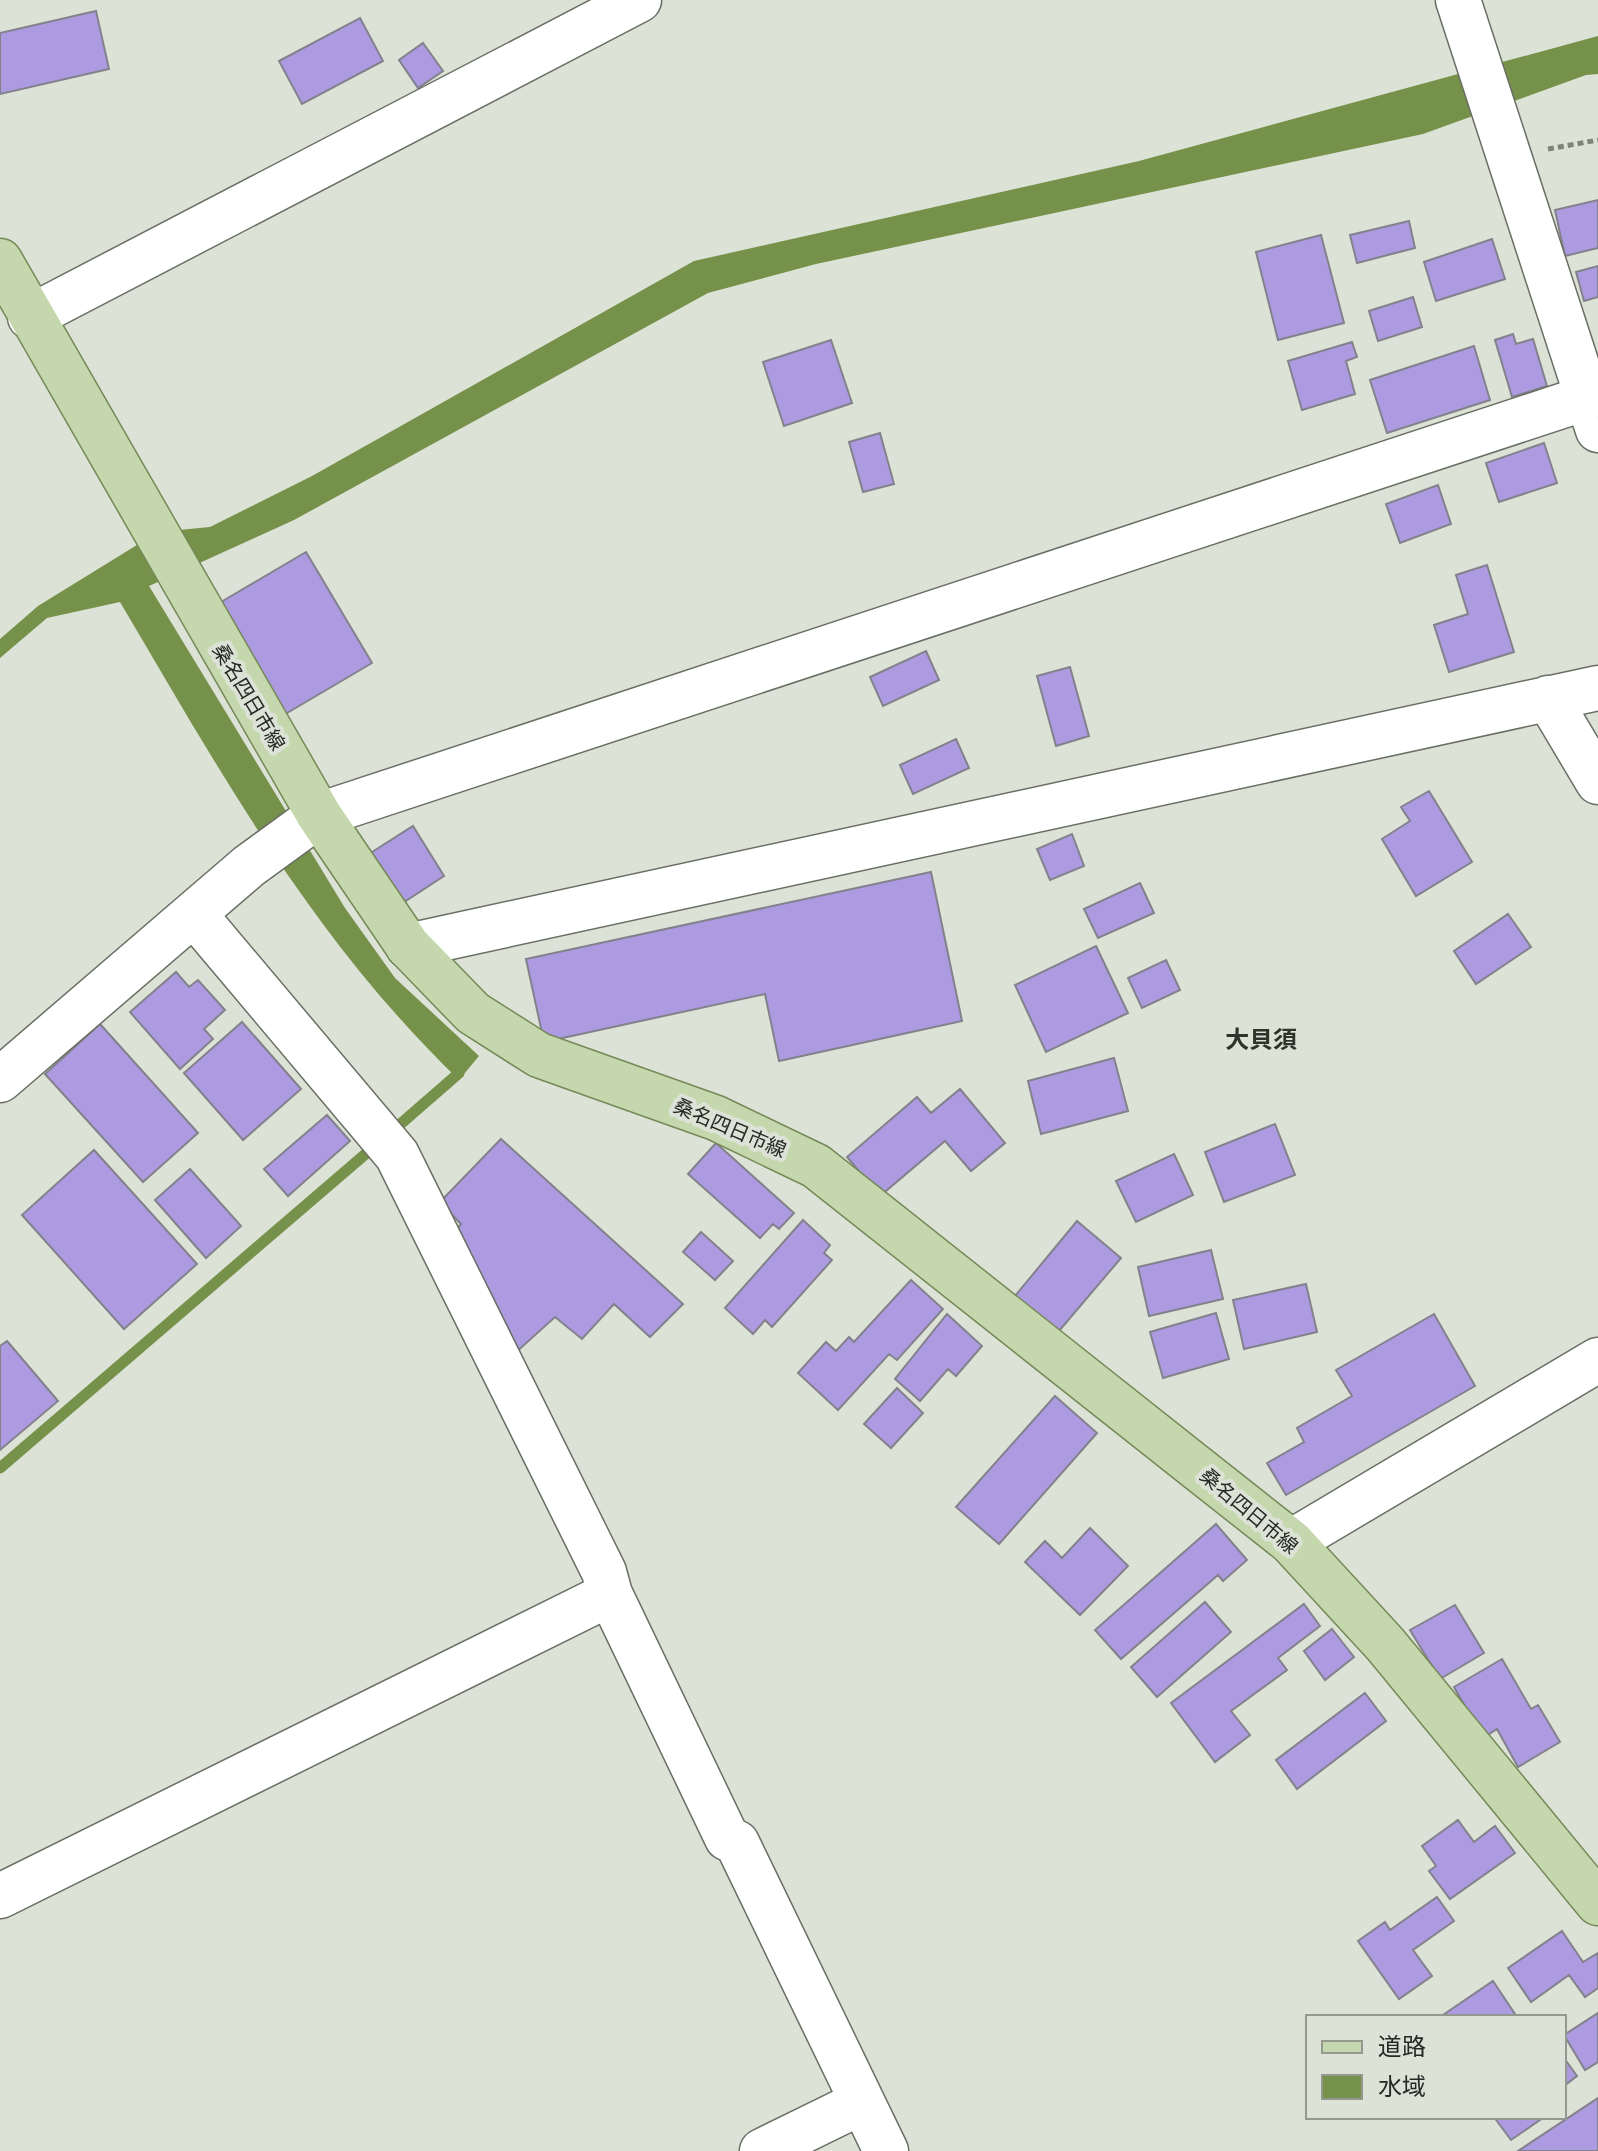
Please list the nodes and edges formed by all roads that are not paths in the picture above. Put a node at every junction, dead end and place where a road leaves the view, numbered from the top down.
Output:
1 (639, 0) edge
2 (1458, 0) edge
3 (0, 261) edge
4 (30, 317) junction
5 (1594, 407) edge
6 (1598, 688) edge
7 (1548, 698) junction
8 (1598, 782) edge
9 (319, 815) junction
10 (194, 914) junction
11 (408, 946) junction
12 (0, 1080) edge
13 (1598, 1360) edge
14 (1291, 1542) junction
15 (610, 1594) junction
16 (0, 1896) edge
17 (1598, 1903) edge
18 (862, 2102) junction
19 (762, 2151) edge
20 (886, 2151) edge

1 - 4 street
2 - 5 street
3 - 4 main road, 桑名四日市線
4 - 9 main road, 桑名四日市線
5 - 9 street
6 - 7 street
7 - 8 street
7 - 11 street
9 - 10 street
9 - 11 main road, 桑名四日市線
10 - 12 street
10 - 15 street
11 - 14 main road, 桑名四日市線
13 - 14 street
14 - 17 main road, 桑名四日市線
15 - 16 street
15 - 18 street
18 - 19 street
18 - 20 street

